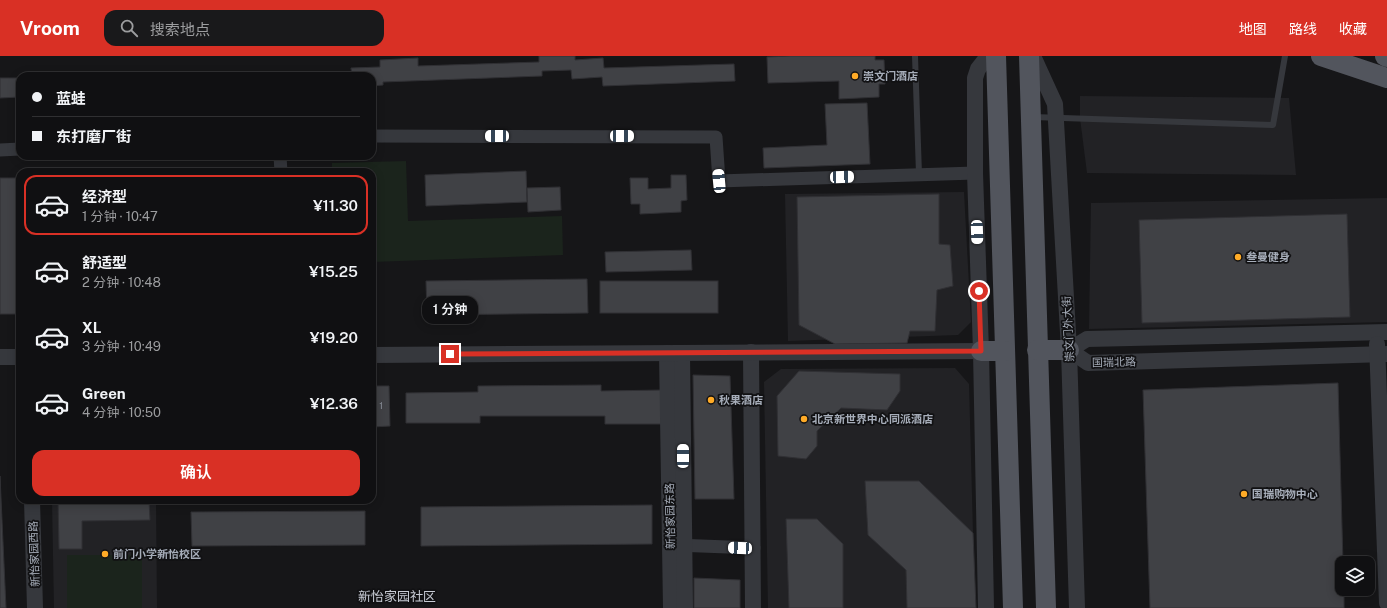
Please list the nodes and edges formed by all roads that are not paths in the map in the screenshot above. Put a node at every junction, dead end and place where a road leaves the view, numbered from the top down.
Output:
1 (915, 56) edge
2 (988, 56) edge
3 (996, 56) edge
4 (1029, 56) edge
5 (1033, 56) edge
6 (1285, 56) edge
7 (1321, 56) edge
8 (1387, 78) edge
9 (1030, 117) junction
10 (1056, 117) junction
11 (376, 136) edge
12 (16, 149) edge
13 (0, 150) edge
14 (975, 173) junction
15 (919, 174) junction
16 (1382, 332) edge
17 (1037, 350) junction
18 (1069, 350) junction
19 (981, 351) junction
20 (1005, 351) junction
21 (751, 352) junction
22 (675, 353) junction
23 (1382, 354) edge
24 (376, 355) edge
25 (0, 357) edge
26 (16, 357) edge
27 (32, 504) edge
28 (677, 545) junction
29 (754, 548) junction
30 (1387, 603) edge
31 (35, 608) edge
32 (671, 608) edge
33 (684, 608) edge
34 (753, 608) edge
35 (986, 608) edge
36 (1013, 608) edge
37 (1046, 608) edge
38 (1077, 608) edge

1 - 15 lane
2 - 14 street
3 - 20 main road
4 - 9 main road
5 - 10 street, 崇文门外大街
6 - 10 lane
7 - 8 main road
9 - 10 lane
9 - 17 main road
10 - 18 street, 崇文门外大街
11 - 15 street
12 - 13 street
14 - 15 street
14 - 19 street
16 - 18 street
16 - 23 street
17 - 18 main road
17 - 37 main road
18 - 23 street, 国瑞北路
18 - 38 street, 崇文门外大街
19 - 20 main road
19 - 21 street
19 - 35 street
20 - 36 main road
21 - 22 street
21 - 29 street
22 - 24 street
22 - 28 street, 新怡家园东路
23 - 30 street
25 - 26 street
27 - 31 street, 新怡家园西路
28 - 29 street
28 - 32 street, 新怡家园东路
28 - 33 street, 新怡家园东路
29 - 34 street

